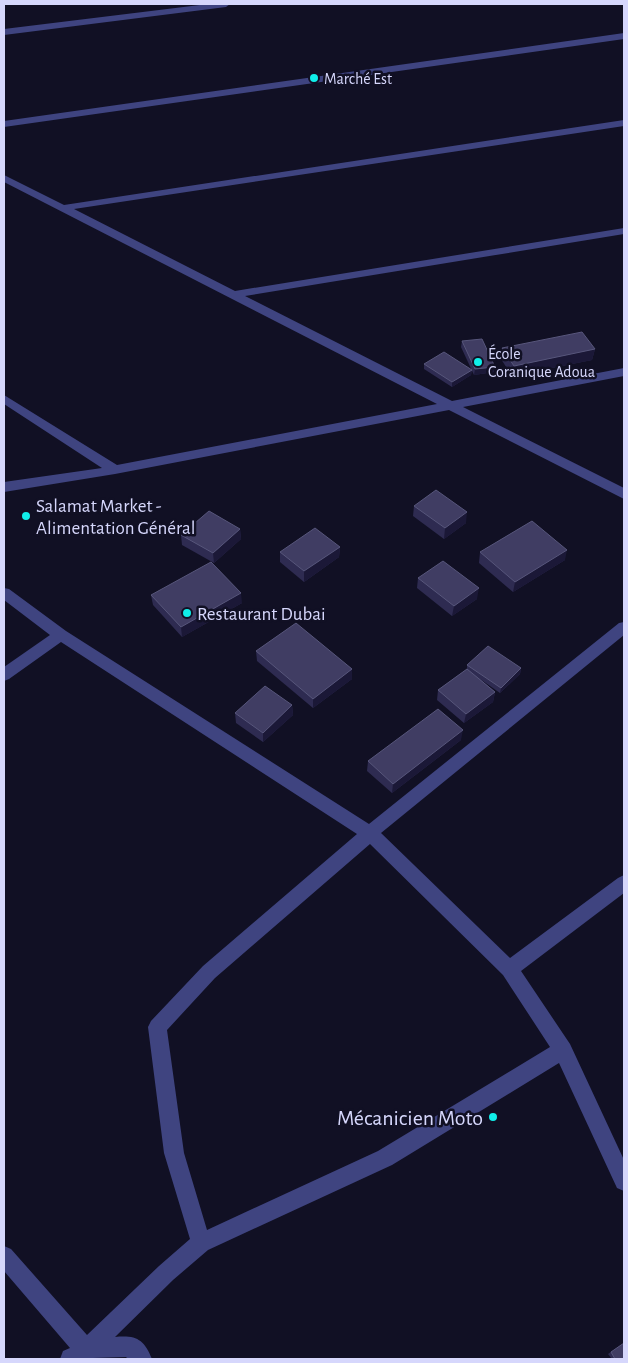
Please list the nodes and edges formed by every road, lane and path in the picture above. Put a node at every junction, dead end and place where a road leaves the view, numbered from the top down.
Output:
1 (226, 4) edge
2 (4, 32) edge
3 (624, 36) edge
4 (624, 122) edge
5 (4, 124) edge
6 (4, 178) edge
7 (63, 208) junction
8 (624, 231) edge
9 (233, 294) junction
10 (624, 372) edge
11 (4, 399) edge
12 (449, 405) junction
13 (115, 470) junction
14 (4, 488) edge
15 (624, 494) edge
16 (4, 593) edge
17 (624, 627) edge
18 (61, 635) junction
19 (4, 675) edge
20 (370, 833) junction
21 (624, 883) edge
22 (509, 969) junction
23 (563, 1050) junction
24 (624, 1181) edge
25 (201, 1244) junction
26 (4, 1256) edge
27 (78, 1355) edge
28 (141, 1359) edge

1 - 2 street
3 - 5 street
4 - 7 street
6 - 7 street
7 - 9 street
8 - 9 street
9 - 12 street
10 - 12 street
11 - 13 street
12 - 13 street
12 - 15 street
13 - 14 street
16 - 18 street
17 - 20 street
18 - 19 street
18 - 20 street
20 - 22 street
20 - 25 street
21 - 22 street
22 - 23 street
23 - 24 street
23 - 25 street
25 - 27 street
26 - 27 street
27 - 28 street

